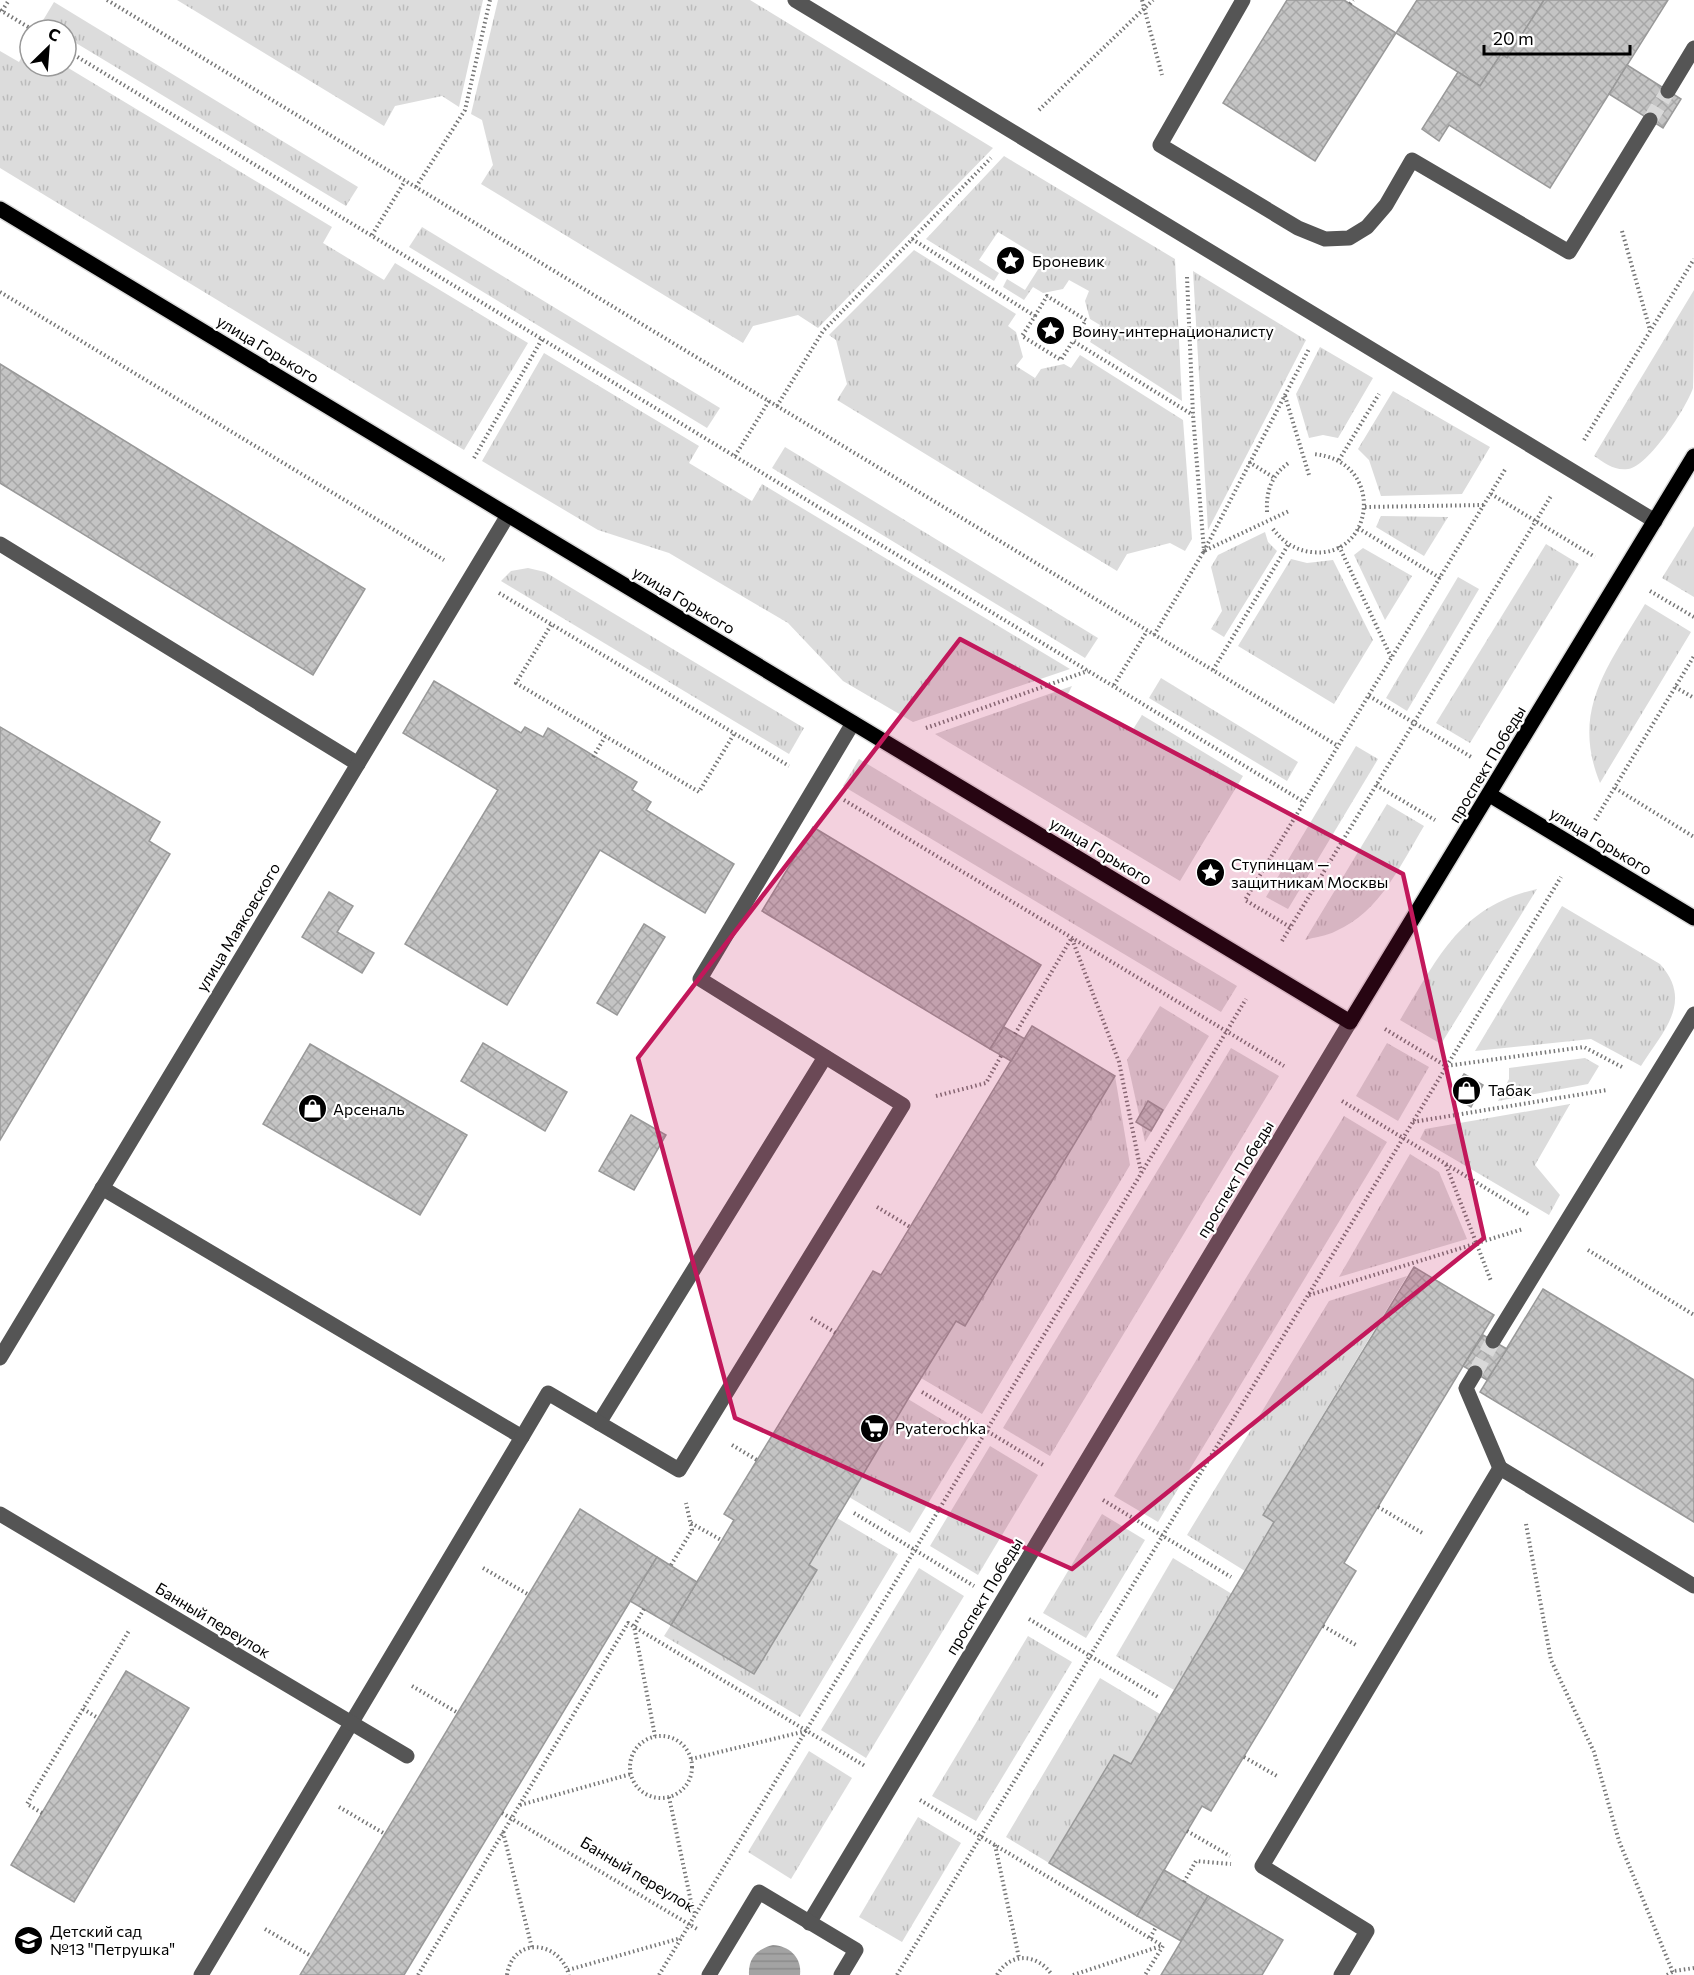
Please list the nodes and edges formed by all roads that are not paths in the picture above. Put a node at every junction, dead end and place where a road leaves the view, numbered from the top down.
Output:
1 (795, 0) edge
2 (1243, 0) edge
3 (1694, 48) edge
4 (1668, 91) tunnel mouth
5 (1650, 120) tunnel mouth
6 (0, 209) edge
7 (1694, 456) edge
8 (508, 515) junction
9 (1655, 521) junction
10 (0, 544) edge
11 (854, 723) junction
12 (357, 764) junction
13 (1490, 795) junction
14 (1694, 918) edge
15 (1694, 1014) edge
16 (1354, 1017) junction
17 (825, 1057) junction
18 (102, 1188) junction
19 (1493, 1341) tunnel mouth
20 (0, 1358) edge
21 (1475, 1373) tunnel mouth
22 (600, 1423) junction
23 (522, 1437) junction
24 (1500, 1468) junction
25 (0, 1514) edge
26 (1694, 1586) edge
27 (351, 1724) junction
28 (407, 1756) dead end
29 (808, 1923) junction
30 (201, 1975) edge
31 (709, 1975) edge
32 (841, 1975) edge
33 (1341, 1975) edge

1 - 9 street
2 - 5 street
3 - 4 street
6 - 8 main road, улица Горького
7 - 9 main road, проспект Победы
8 - 11 main road, улица Горького
8 - 12 street, улица Маяковского
9 - 13 main road, проспект Победы
10 - 12 street
11 - 16 main road, улица Горького
11 - 17 street
12 - 18 street, улица Маяковского
13 - 14 main road, улица Горького
13 - 16 main road, проспект Победы
15 - 19 street
16 - 29 street, проспект Победы
17 - 22 street
17 - 22 street
18 - 20 street, улица Маяковского
18 - 23 street
21 - 24 street
22 - 23 street
23 - 27 street
24 - 26 street
24 - 33 street
25 - 27 street, Банный переулок
27 - 28 street, Банный переулок
27 - 30 street
29 - 31 street
29 - 32 street

